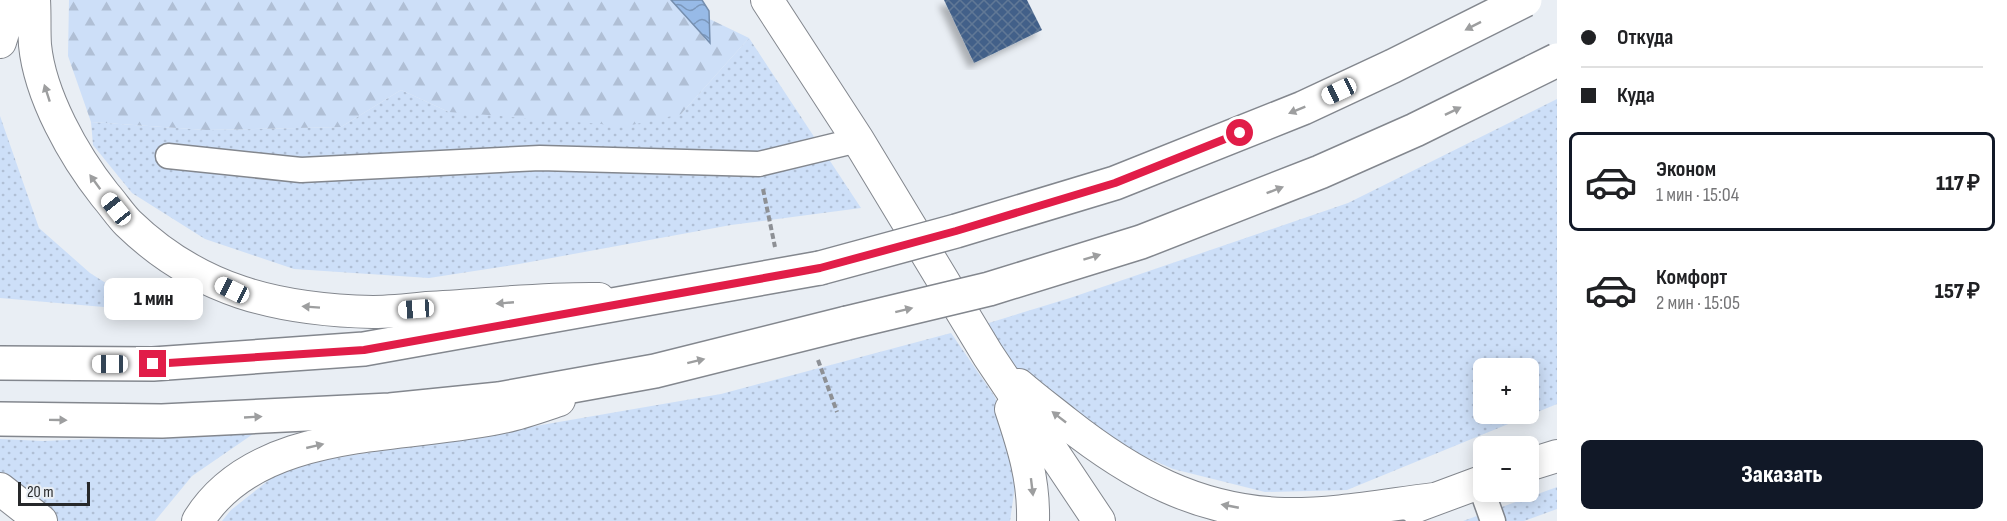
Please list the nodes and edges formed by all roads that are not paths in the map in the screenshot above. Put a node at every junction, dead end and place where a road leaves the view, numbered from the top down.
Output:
1 (14, 0) edge
2 (34, 0) edge
3 (767, 0) edge
4 (1525, 0) edge
5 (0, 42) edge
6 (1557, 60) edge
7 (858, 140) junction
8 (168, 156) dead end
9 (647, 300) junction
10 (0, 363) edge
11 (993, 363) junction
12 (655, 371) junction
13 (0, 419) edge
14 (1557, 456) edge
15 (1539, 462) edge
16 (1473, 484) edge
17 (0, 489) edge
18 (1434, 499) junction
19 (1487, 502) edge
20 (41, 521) edge
21 (198, 521) edge
22 (1034, 521) edge
23 (1099, 521) edge
24 (1378, 521) edge
25 (1493, 521) edge

1 - 5 main road
9 -> 2 main road
3 - 7 main road
4 -> 9 highway, bridge
12 -> 6 highway, bridge
7 - 8 lane
7 - 11 main road
9 - 10 highway
18 -> 11 main road
11 -> 22 main road
11 - 23 main road
13 -> 12 highway
21 -> 12 main road
14 - 15 main road
16 - 18 main road
17 - 20 main road
18 - 24 main road
19 - 25 lane

